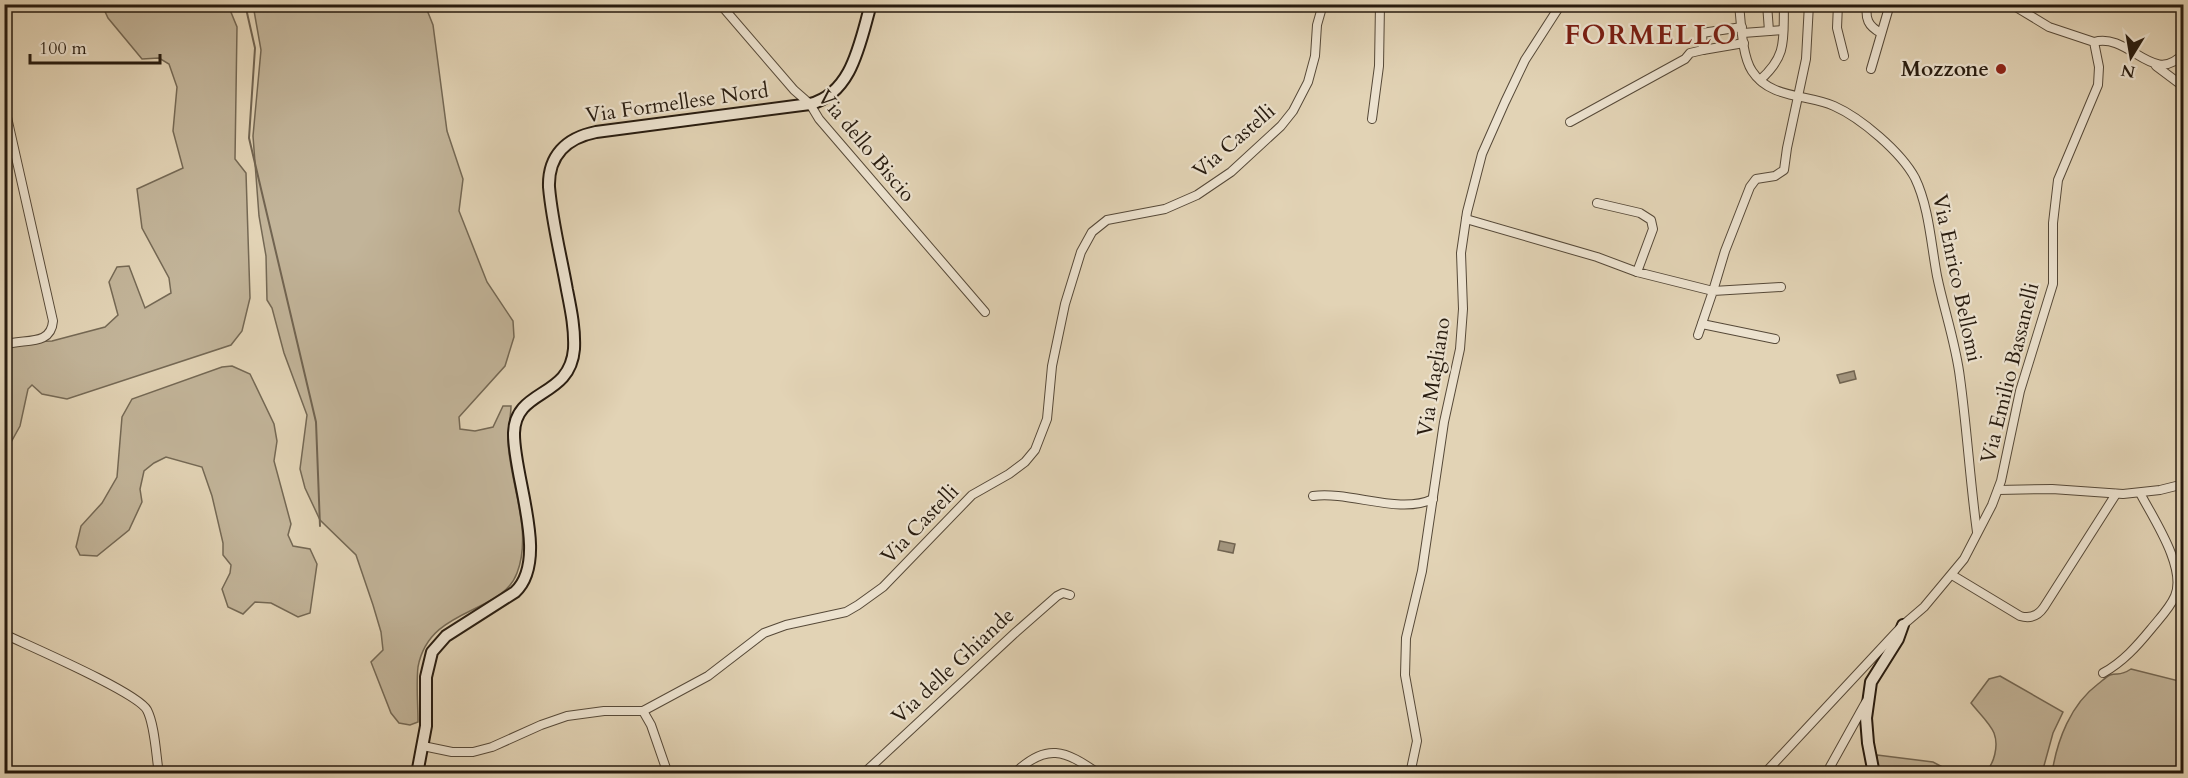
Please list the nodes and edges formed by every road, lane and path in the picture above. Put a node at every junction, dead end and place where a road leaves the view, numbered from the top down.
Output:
1 (720, 4) edge
2 (871, 4) edge
3 (1323, 4) edge
4 (1380, 4) edge
5 (1562, 4) edge
6 (1739, 4) edge
7 (1767, 4) edge
8 (1784, 4) edge
9 (1809, 4) edge
10 (1838, 4) edge
11 (1867, 4) edge
12 (1890, 4) edge
13 (2011, 4) edge
14 (1742, 30) junction
15 (1783, 30) junction
16 (1769, 31) junction
17 (1881, 33) junction
18 (2094, 42) junction
19 (1744, 43) junction
20 (1703, 50) junction
21 (2184, 53) edge
22 (1844, 56) dead end
23 (2155, 65) junction
24 (1871, 69) dead end
25 (1760, 80) junction
26 (2184, 87) edge
27 (1798, 97) junction
28 (4, 104) edge
29 (810, 104) junction
30 (1372, 119) dead end
31 (1570, 122) dead end
32 (1597, 203) dead end
33 (1466, 219) junction
34 (1637, 272) junction
35 (1781, 287) dead end
36 (1713, 291) junction
37 (985, 312) dead end
38 (1702, 324) junction
39 (1698, 335) dead end
40 (1775, 339) dead end
41 (4, 345) edge
42 (2184, 484) edge
43 (1998, 490) junction
44 (2140, 493) junction
45 (2116, 494) junction
46 (1313, 496) dead end
47 (1433, 499) junction
48 (1977, 532) junction
49 (1952, 575) junction
50 (1070, 595) dead end
51 (1903, 625) junction
52 (4, 634) edge
53 (2103, 673) dead end
54 (1867, 701) junction
55 (643, 711) junction
56 (423, 746) junction
57 (159, 774) edge
58 (417, 774) edge
59 (668, 774) edge
60 (863, 774) edge
61 (1014, 774) edge
62 (1099, 774) edge
63 (1410, 774) edge
64 (1764, 774) edge
65 (1826, 774) edge
66 (1874, 774) edge

1 - 29 street, Via dello Biscio
2 - 29 street, Via Formellese Nord
3 - 55 street, Via Castelli
4 - 30 street
5 - 33 street, Via Magliano
6 - 14 street
7 - 16 street
8 - 15 street
9 - 27 street
10 - 22 street
11 - 17 street
12 - 17 street
13 - 18 street
14 - 16 street
14 - 19 street
14 - 20 street
15 - 16 street
15 - 25 street
17 - 24 street
18 - 23 street
18 - 43 street, Via Emilio Bassanelli
19 - 20 street
19 - 25 street
20 - 31 street
21 - 23 street
23 - 26 street
25 - 27 street, Via Enrico Bellomi
27 - 36 street
27 - 48 street, Via Enrico Bellomi
28 - 41 street
29 - 37 street, Via dello Biscio
29 - 56 street, Via Formellese Nord
32 - 34 street
33 - 34 street
33 - 47 street, Via Magliano
34 - 36 street
35 - 36 street
36 - 38 street
38 - 39 street
38 - 40 street
42 - 44 street
43 - 45 street
43 - 48 street, Via Emilio Bassanelli
44 - 45 street
44 - 53 street
45 - 49 street
46 - 47 street
47 - 63 street, Via Magliano
48 - 49 street, Via Emilio Bassanelli
49 - 51 street, Via Emilio Bassanelli
50 - 60 street, Via delle Ghiande
51 - 54 street
51 - 64 street, Via Emilio Bassanelli
52 - 57 street
54 - 65 street
54 - 66 street
55 - 56 street, Via Castelli
55 - 59 street
56 - 58 street, Via Formellese Nord
61 - 62 street

